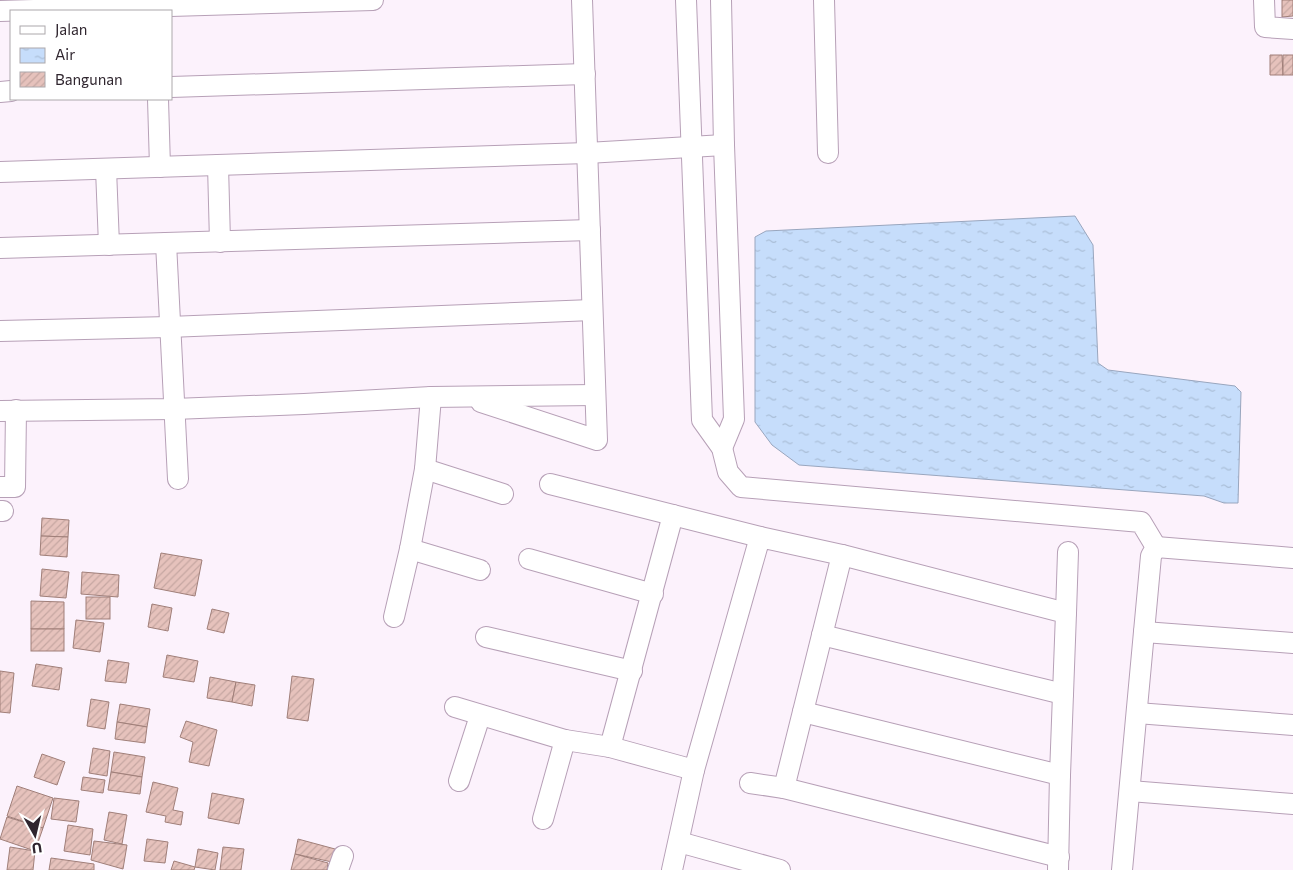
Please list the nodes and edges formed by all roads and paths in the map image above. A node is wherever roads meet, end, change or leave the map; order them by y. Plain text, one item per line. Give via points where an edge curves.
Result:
1 (373, 0) edge
2 (582, 0) edge
3 (686, 0) edge
4 (721, 0) edge
5 (824, 0) edge
6 (1264, 0) edge
7 (154, 9) edge
8 (77, 10) edge
9 (1293, 29) edge
10 (584, 74) junction
11 (172, 87) edge
12 (158, 100) edge
13 (724, 145) junction
14 (690, 148) junction
15 (828, 153) dead end
16 (587, 154) junction
17 (218, 165) junction
18 (160, 167) junction
19 (106, 168) junction
20 (0, 172) edge
21 (590, 230) junction
22 (220, 242) junction
23 (166, 243) junction
24 (109, 245) junction
25 (0, 248) edge
26 (592, 310) junction
27 (169, 327) junction
28 (0, 331) edge
29 (595, 395) junction
30 (431, 397) junction
31 (464, 397) junction
32 (174, 409) junction
33 (8, 410) edge
34 (722, 448) junction
35 (425, 469) junction
36 (178, 479) dead end
37 (550, 484) dead end
38 (0, 488) edge
39 (504, 494) dead end
40 (673, 515) junction
41 (760, 537) junction
42 (1156, 547) junction
43 (410, 549) junction
44 (1068, 552) dead end
45 (842, 555) junction
46 (1293, 558) edge
47 (529, 559) dead end
48 (480, 570) dead end
49 (652, 594) junction
50 (1066, 614) junction
51 (394, 617) dead end
52 (1144, 632) junction
53 (822, 635) junction
54 (486, 637) dead end
55 (1293, 643) edge
56 (632, 671) junction
57 (1063, 694) junction
58 (455, 707) dead end
59 (803, 712) junction
60 (1137, 712) junction
61 (480, 716) junction
62 (1293, 725) edge
63 (565, 740) junction
64 (610, 747) junction
65 (694, 770) junction
66 (1060, 775) junction
67 (459, 781) dead end
68 (750, 783) dead end
69 (784, 788) junction
70 (1130, 791) junction
71 (1293, 804) edge
72 (543, 819) dead end
73 (678, 842) junction
74 (1059, 864) edge
75 (672, 870) edge
76 (780, 870) edge
77 (1122, 870) edge

1 - 7 street
2 - 10 street
3 - 14 street
4 - 13 street
5 - 15 street
6 - 9 street via 1265,27
7 - 8 street
10 - 11 street
10 - 16 street
12 - 18 street
13 - 14 street
13 - 34 street via 734,419
14 - 16 street
14 - 34 street via 702,420
16 - 17 street
16 - 21 street
17 - 18 street
17 - 22 street
18 - 19 street
19 - 20 street
19 - 24 street
21 - 22 street
21 - 26 street
22 - 23 street
23 - 24 street
23 - 27 street
24 - 25 street
26 - 27 street
26 - 29 street
27 - 28 street
27 - 32 street
29 - 31 street
29 - 31 street via 597,440
30 - 31 street
30 - 32 street
30 - 35 street
32 - 33 street
32 - 36 street
33 - 38 street via 15,487
34 - 42 street via 728,472 741,487 1141,522
35 - 39 street
35 - 43 street
37 - 40 street
40 - 41 street
40 - 49 street
41 - 45 street
41 - 65 street
42 - 46 street
42 - 52 street via 1151,556
43 - 48 street
43 - 51 street
44 - 50 street
45 - 50 street
45 - 53 street
47 - 49 street
49 - 56 street
50 - 57 street
52 - 55 street
52 - 60 street
53 - 57 street
53 - 59 street
54 - 56 street
56 - 64 street
57 - 66 street
58 - 61 street
59 - 66 street
59 - 69 street
60 - 62 street
60 - 70 street
61 - 63 street
61 - 67 street
63 - 64 street
63 - 72 street
64 - 65 street
65 - 73 street
66 - 74 street
68 - 69 street
69 - 74 street
70 - 71 street
70 - 77 street
73 - 75 street
73 - 76 street

